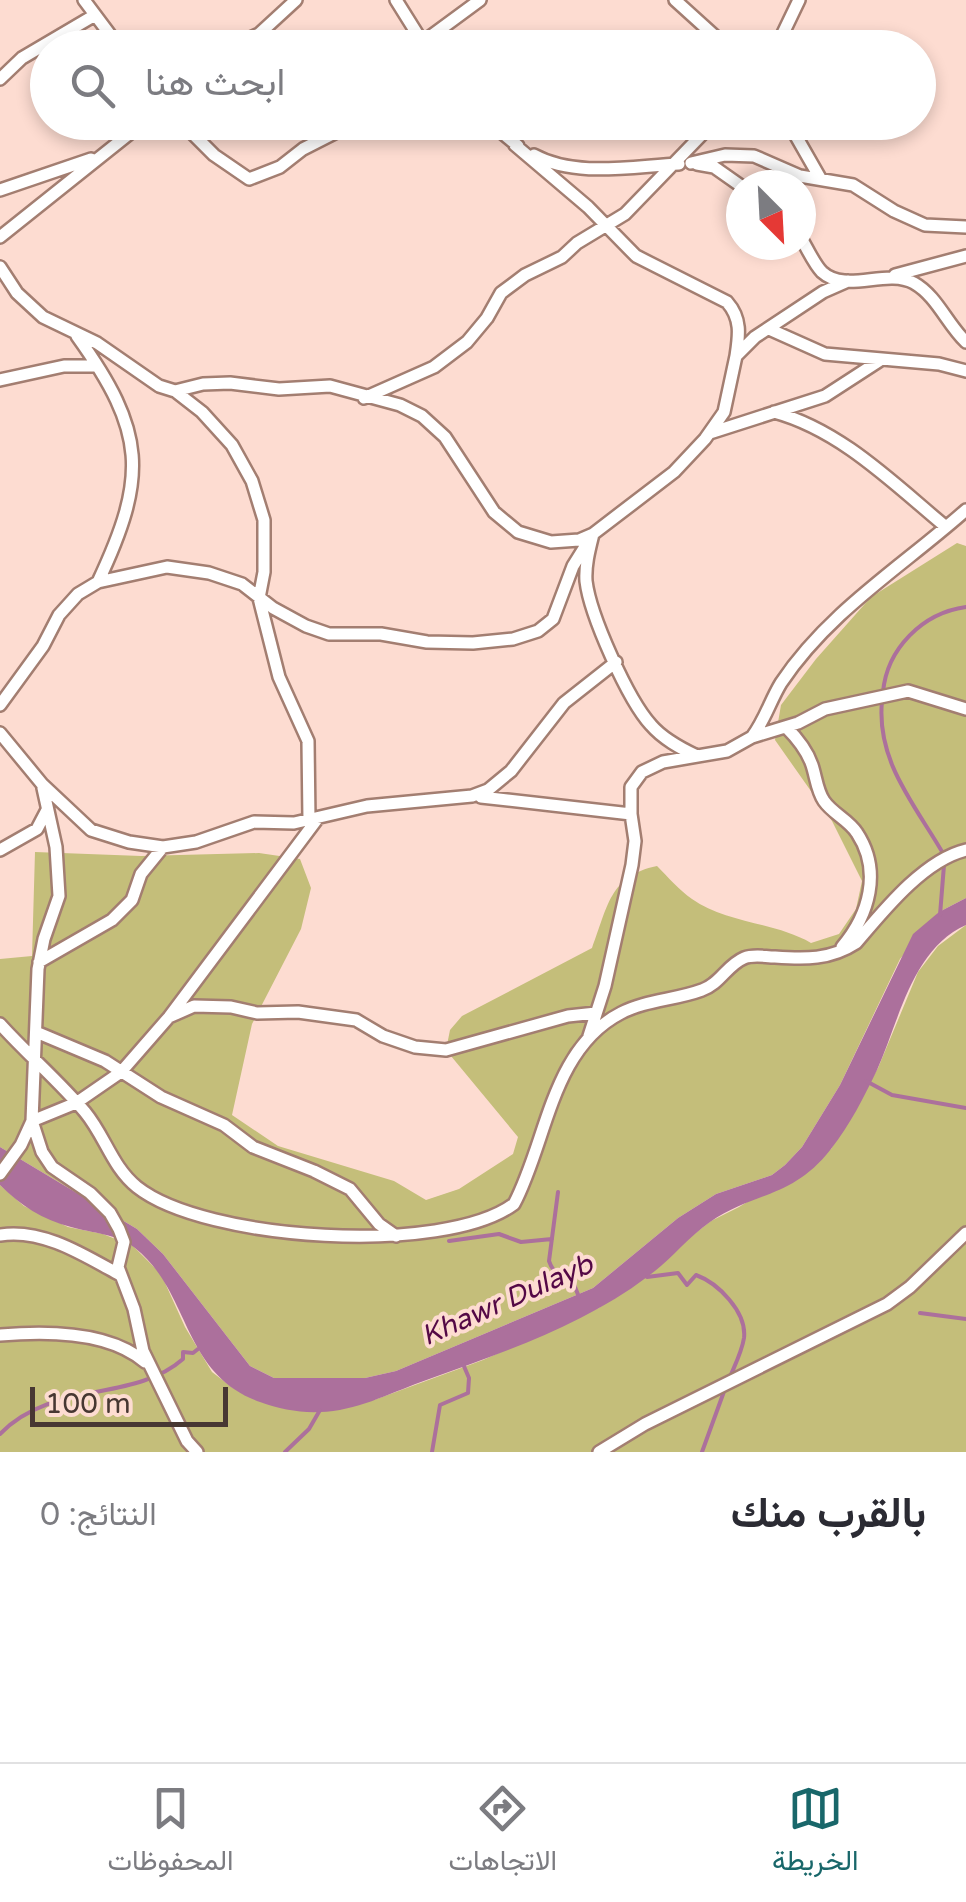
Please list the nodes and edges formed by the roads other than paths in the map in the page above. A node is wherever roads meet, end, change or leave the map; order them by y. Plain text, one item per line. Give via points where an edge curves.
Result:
1 (84, 0) edge
2 (296, 0) edge
3 (396, 0) edge
4 (480, 0) edge
5 (675, 0) edge
6 (798, 0) edge
7 (95, 15) junction
8 (70, 30) edge
9 (106, 30) edge
10 (262, 30) edge
11 (415, 30) edge
12 (443, 30) edge
13 (708, 30) edge
14 (784, 30) edge
15 (30, 53) edge
16 (0, 79) edge
17 (122, 140) edge
18 (199, 140) edge
19 (321, 140) edge
20 (510, 140) edge
21 (697, 140) edge
22 (798, 140) edge
23 (515, 144) junction
24 (104, 154) junction
25 (692, 163) junction
26 (674, 164) junction
27 (726, 175) edge
28 (820, 178) junction
29 (0, 190) edge
30 (608, 225) junction
31 (966, 227) edge
32 (0, 236) edge
33 (966, 256) edge
34 (815, 260) edge
35 (0, 267) edge
36 (891, 276) junction
37 (848, 281) junction
38 (769, 329) junction
39 (74, 332) junction
40 (966, 342) edge
41 (736, 356) junction
42 (882, 360) junction
43 (98, 366) junction
44 (966, 371) edge
45 (0, 380) edge
46 (175, 391) junction
47 (364, 398) junction
48 (774, 412) junction
49 (710, 433) junction
50 (966, 510) edge
51 (946, 527) junction
52 (593, 534) junction
53 (98, 582) junction
54 (259, 598) junction
55 (616, 662) junction
56 (0, 705) edge
57 (966, 709) edge
58 (786, 727) junction
59 (0, 733) edge
60 (752, 737) junction
61 (697, 756) junction
62 (42, 784) junction
63 (472, 796) junction
64 (48, 810) junction
65 (630, 814) junction
66 (313, 819) junction
67 (162, 847) junction
68 (0, 850) edge
69 (966, 850) edge
70 (836, 954) junction
71 (40, 962) junction
72 (596, 1012) junction
73 (169, 1016) junction
74 (0, 1024) edge
75 (36, 1032) junction
76 (589, 1036) junction
77 (35, 1062) junction
78 (121, 1072) junction
79 (76, 1103) junction
80 (32, 1122) junction
81 (0, 1174) edge
82 (966, 1233) edge
83 (0, 1235) edge
84 (396, 1236) junction
85 (120, 1275) junction
86 (0, 1335) edge
87 (148, 1365) junction
88 (197, 1452) edge
89 (599, 1452) edge

1 - 7 street
2 - 10 street
3 - 11 street
4 - 12 street
5 - 13 street
6 - 14 street
7 - 8 street
7 - 9 street
15 - 16 street
17 - 24 street
18 - 19 street via 249,179 280,168
20 - 23 street
21 - 26 street
22 - 28 street
23 - 26 street via 560,166
23 - 30 street
24 - 29 street
24 - 32 street
25 - 26 street
25 - 27 street
25 - 28 street via 754,156
26 - 30 street
28 - 31 street via 854,185 925,225
30 - 41 street via 636,256 727,302 740,332
30 - 47 street via 524,275 502,293 467,342 434,367
33 - 36 street
34 - 37 street via 822,272
35 - 39 street via 43,317
36 - 37 street
36 - 40 street via 914,283 934,300
37 - 38 street
38 - 41 street
38 - 42 street via 826,354
39 - 43 street
39 - 46 street
41 - 49 street via 724,412
42 - 44 street
42 - 48 street via 825,396
43 - 45 street
43 - 53 street via 130,430 135,459 127,515
46 - 47 street via 230,383 330,386
46 - 54 street via 232,445 252,482 264,520
47 - 52 street via 422,416 445,438 494,512 518,532 550,542
48 - 49 street
48 - 51 street via 836,440
49 - 52 street via 674,472
50 - 51 street
51 - 60 street via 882,576 819,639 780,685
52 - 54 street via 552,620 513,639 427,642 330,634
52 - 55 street via 586,581
53 - 54 street via 167,567 209,572
53 - 56 street via 59,615
54 - 66 street via 279,677 308,742
55 - 61 street via 652,726
55 - 63 street via 564,702 511,770
57 - 58 street via 908,691 825,710
58 - 60 street
58 - 70 street via 800,740 822,799 846,818 868,855 867,904
59 - 62 street
60 - 61 street via 727,751
61 - 65 street via 642,772 632,787
62 - 64 street
62 - 67 street via 91,830
63 - 65 street
63 - 66 street via 367,806
64 - 68 street via 37,829
64 - 71 street via 60,896
65 - 72 street via 632,865
66 - 67 street via 254,822
66 - 73 street
67 - 71 street via 132,900 112,920
69 - 70 street via 928,867 856,943
70 - 76 street via 749,956 707,989 645,1003
71 - 75 street
72 - 73 street via 446,1050 415,1047 356,1020 298,1012 194,1006
72 - 76 street
73 - 78 street
74 - 77 street
75 - 77 street
75 - 78 street
76 - 84 street via 569,1064 514,1204 479,1220
77 - 79 street
77 - 80 street
78 - 79 street
78 - 84 street via 224,1125 252,1148 350,1189
79 - 80 street
79 - 84 street via 139,1189 192,1213 246,1228
80 - 81 street
80 - 85 street via 52,1168 110,1213 124,1242
82 - 89 street via 887,1304
83 - 85 street via 40,1237
85 - 87 street
86 - 87 street via 62,1332 120,1347
87 - 88 street

